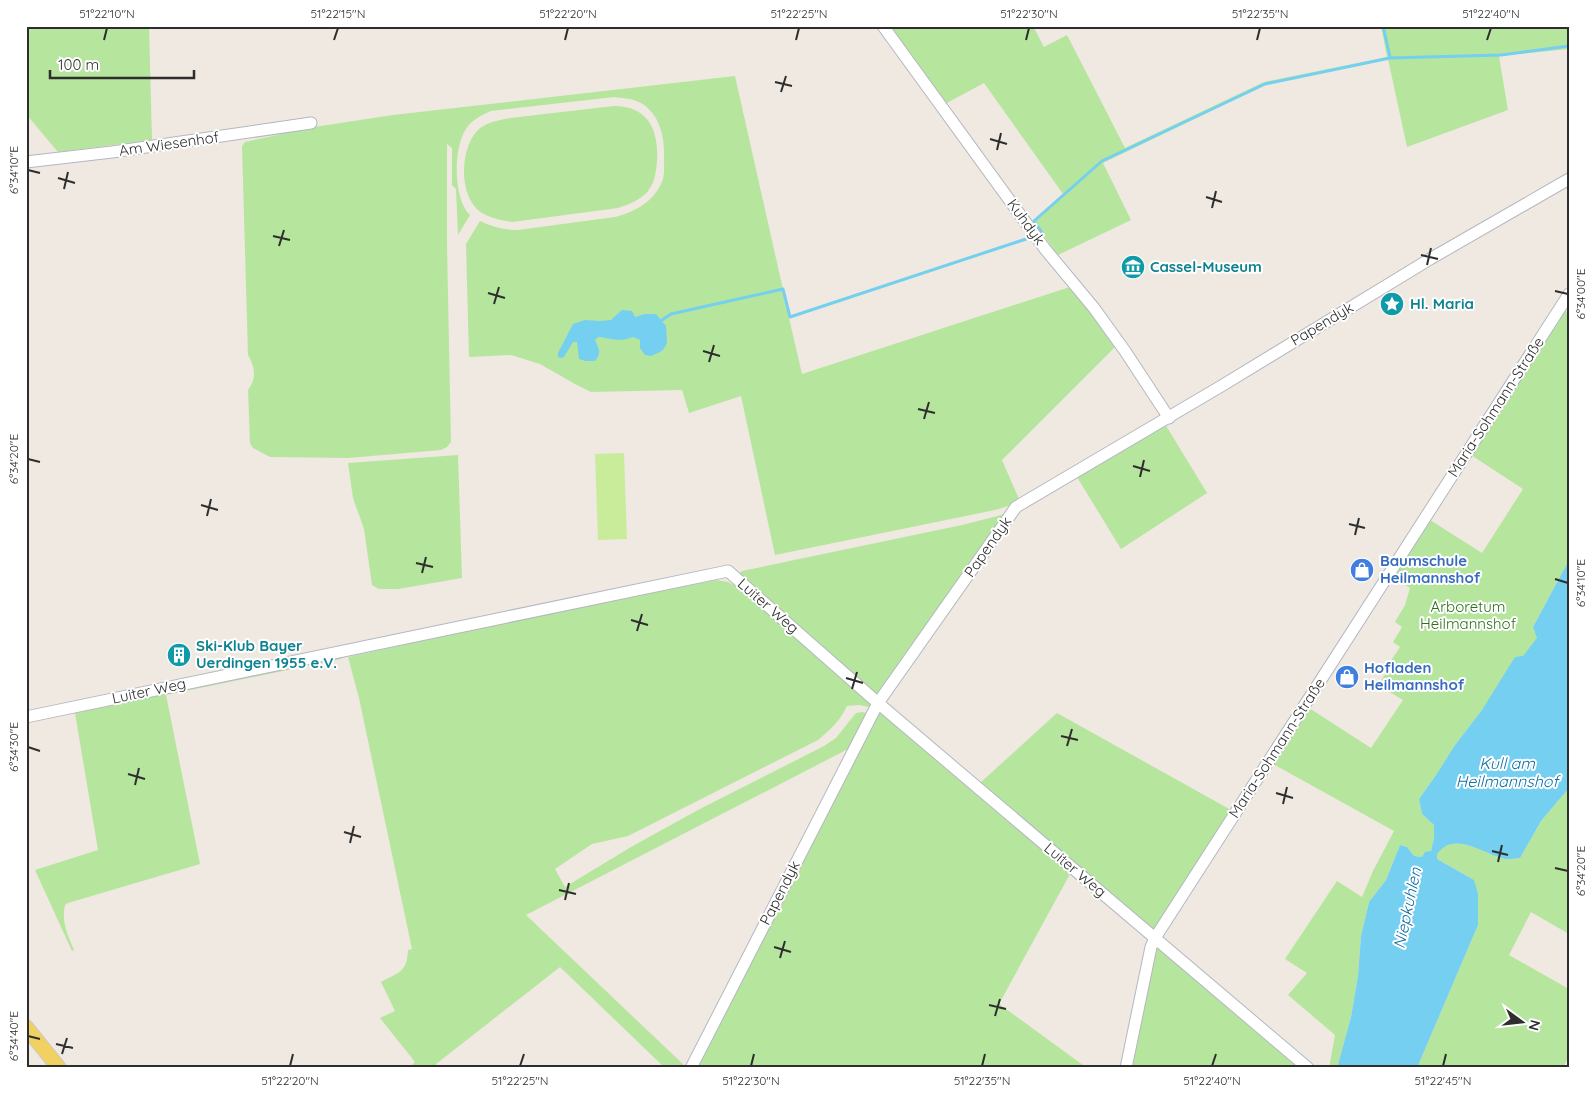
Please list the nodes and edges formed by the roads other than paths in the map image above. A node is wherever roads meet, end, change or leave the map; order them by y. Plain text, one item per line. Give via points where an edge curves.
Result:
1 (883, 26) edge
2 (311, 123) dead end
3 (26, 162) edge
4 (1569, 179) edge
5 (1569, 294) edge
6 (1169, 418) junction
7 (878, 703) junction
8 (26, 717) edge
9 (1155, 938) junction
10 (26, 1027) edge
11 (59, 1068) edge
12 (691, 1068) edge
13 (1126, 1068) edge
14 (1308, 1068) edge

1 - 6 street, Kuhdyk via 1045,249 1125,351
2 - 3 street, Am Wiesenhof
4 - 6 street, Papendyk
5 - 9 street, Maria-Sohmann-Straße
6 - 7 street, Papendyk via 1016,507
7 - 8 street, Luiter Weg via 728,571
7 - 9 street, Luiter Weg
7 - 12 street, Papendyk
9 - 13 street, Maria-Sohmann-Straße
9 - 14 street, Luiter Weg
10 - 11 main road

